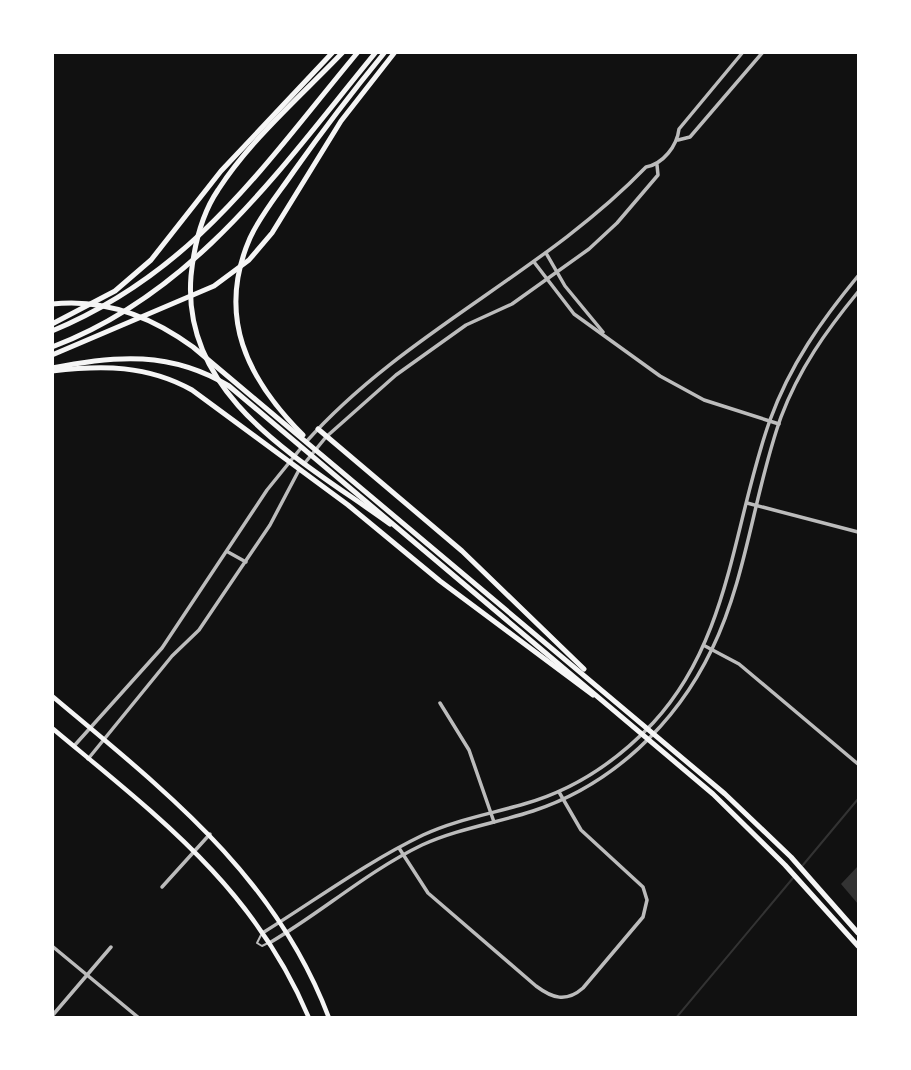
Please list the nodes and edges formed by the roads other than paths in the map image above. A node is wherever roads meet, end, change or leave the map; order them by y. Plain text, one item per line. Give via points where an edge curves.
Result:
1 (333, 52) edge
2 (343, 52) edge
3 (358, 52) edge
4 (376, 52) edge
5 (385, 52) edge
6 (395, 52) edge
7 (743, 52) edge
8 (763, 53) edge
9 (678, 140) junction
10 (657, 165) junction
11 (546, 253) junction
12 (534, 262) junction
13 (557, 272) junction
14 (859, 276) edge
15 (546, 279) junction
16 (851, 285) junction
17 (859, 291) edge
18 (52, 304) edge
19 (52, 324) edge
20 (52, 331) edge
21 (604, 334) junction
22 (808, 341) junction
23 (52, 346) edge
24 (816, 346) junction
25 (52, 355) edge
26 (52, 370) edge
27 (365, 384) junction
28 (373, 393) junction
29 (770, 422) junction
30 (284, 423) junction
31 (779, 424) junction
32 (318, 429) junction
33 (326, 437) junction
34 (289, 461) junction
35 (299, 469) junction
36 (340, 474) junction
37 (747, 503) junction
38 (756, 505) junction
39 (859, 532) edge
40 (228, 552) junction
41 (246, 562) junction
42 (730, 569) junction
43 (739, 570) junction
44 (454, 574) junction
45 (705, 646) junction
46 (162, 648) junction
47 (712, 650) junction
48 (172, 656) junction
49 (52, 696) edge
50 (616, 701) junction
51 (440, 703) dead end
52 (613, 709) junction
53 (654, 721) junction
54 (661, 726) junction
55 (52, 728) edge
56 (90, 728) junction
57 (105, 740) junction
58 (74, 746) junction
59 (88, 759) junction
60 (859, 764) edge
61 (559, 792) junction
62 (562, 799) junction
63 (491, 813) junction
64 (494, 822) junction
65 (210, 834) junction
66 (399, 848) junction
67 (194, 850) junction
68 (403, 855) junction
69 (162, 887) dead end
70 (281, 921) junction
71 (264, 932) junction
72 (288, 932) junction
73 (859, 933) edge
74 (271, 942) junction
75 (52, 946) edge
76 (859, 946) edge
77 (111, 947) dead end
78 (87, 975) junction
79 (52, 1016) edge
80 (139, 1017) edge
81 (309, 1017) edge
82 (329, 1017) edge

1 - 19 highway via 227,164 151,260 115,290
2 - 44 highway via 233,169 207,209 194,249 191,303 202,349 220,385 243,413
3 - 20 highway via 194,243 141,285
4 - 23 highway via 232,225 197,260 132,308
5 - 30 highway via 256,227 244,255 237,323 245,356
6 - 25 highway via 341,121 272,233 249,260 214,286
7 - 9 street via 679,129
8 - 9 street via 690,137
9 - 10 street
10 - 11 street via 646,167 617,197
10 - 13 street via 657,175 617,223
11 - 12 street
11 - 13 street
12 - 15 street
12 - 27 street
13 - 15 street
13 - 21 street
14 - 16 street
15 - 21 street via 573,314
15 - 28 street via 512,304 466,325
16 - 17 street
16 - 22 street
17 - 24 street
18 - 30 highway via 85,303 137,315 176,334
21 - 29 street via 683,390
22 - 24 street
22 - 29 street
24 - 31 street
26 - 30 highway via 122,356 178,363 229,386
26 - 34 highway via 120,367 170,378
27 - 28 street
27 - 32 street
28 - 33 street
29 - 31 street
29 - 37 street
30 - 36 highway
30 - 36 highway
31 - 38 street
32 - 33 highway
32 - 34 street
33 - 35 street
33 - 50 highway via 462,551
34 - 35 highway
34 - 40 street
35 - 41 street
35 - 52 highway
36 - 44 highway
36 - 50 highway
37 - 38 street
37 - 42 street
38 - 39 street
38 - 43 street
40 - 41 street
40 - 46 street
41 - 48 street via 199,630
42 - 43 street
42 - 45 street
43 - 47 street
44 - 52 highway
45 - 47 street
45 - 53 street
46 - 48 street
46 - 56 street
47 - 54 street via 684,699
47 - 60 street via 753,674
48 - 57 street
49 - 56 main road
50 - 73 highway via 791,858
51 - 63 street via 469,750
52 - 76 highway via 713,794
53 - 54 street
53 - 61 street via 615,757
54 - 62 street via 606,775
55 - 58 main road
56 - 57 main road
56 - 58 street
57 - 59 street
57 - 65 main road
58 - 59 main road
59 - 67 main road
61 - 62 street
61 - 63 street
62 - 64 street
62 - 68 street via 581,830 639,884 647,907 578,993 561,998 549,995 428,893
63 - 64 street
63 - 66 street via 454,822
64 - 68 street via 439,838
65 - 67 street
65 - 70 main road
66 - 68 street
66 - 70 street
67 - 69 street
67 - 71 main road
68 - 72 street
70 - 71 street
70 - 72 main road
71 - 74 main road
71 - 74 lane via 257,943
72 - 74 street
72 - 82 main road
74 - 81 main road
75 - 78 street
77 - 78 street
78 - 79 street
78 - 80 street

